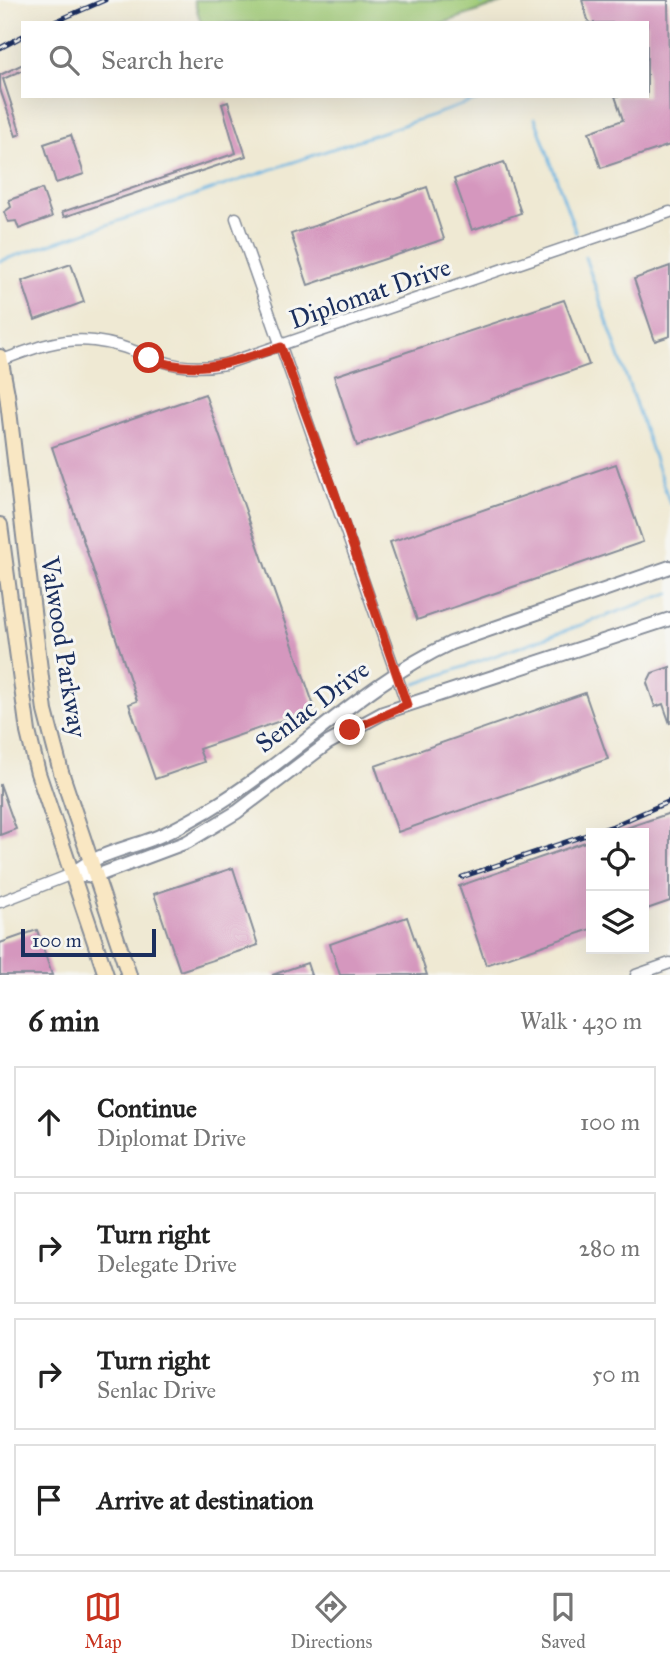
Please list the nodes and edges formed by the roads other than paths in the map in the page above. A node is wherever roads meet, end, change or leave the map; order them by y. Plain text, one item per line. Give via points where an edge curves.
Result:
1 (670, 212) edge
2 (236, 218) dead end
3 (281, 347) junction
4 (0, 360) edge
5 (0, 525) edge
6 (24, 548) junction
7 (3, 551) junction
8 (670, 567) edge
9 (670, 619) edge
10 (397, 672) junction
11 (407, 705) junction
12 (48, 727) junction
13 (28, 732) junction
14 (234, 793) junction
15 (244, 806) junction
16 (90, 859) junction
17 (72, 874) junction
18 (96, 876) junction
19 (0, 902) edge
20 (670, 963) edge
21 (106, 975) edge
22 (129, 975) edge
23 (636, 975) edge

1 - 3 street, Diplomat Drive
2 - 3 street
3 - 4 street, Diplomat Drive via 225,364 190,368 102,342 75,340
3 - 10 street
4 - 6 main road, Valwood Parkway
5 - 7 main road, Valwood Parkway
6 - 7 main road
6 - 12 main road, Valwood Parkway
7 - 13 main road, Valwood Parkway
8 - 10 street, Senlac Drive via 451,643
9 - 11 street, Senlac Drive
10 - 11 street
10 - 14 street, Senlac Drive
11 - 15 street, Senlac Drive via 328,743
12 - 13 main road
12 - 16 main road, Valwood Parkway
13 - 17 main road, Valwood Parkway
14 - 15 street
14 - 16 street, Senlac Drive via 152,839
15 - 18 street, Senlac Drive via 187,842
16 - 17 street, Senlac Drive
16 - 18 main road, Valwood Parkway
17 - 18 street, Senlac Drive
17 - 19 street, Senlac Drive
17 - 21 main road, Valwood Parkway
18 - 22 main road, Valwood Parkway
20 - 23 street

